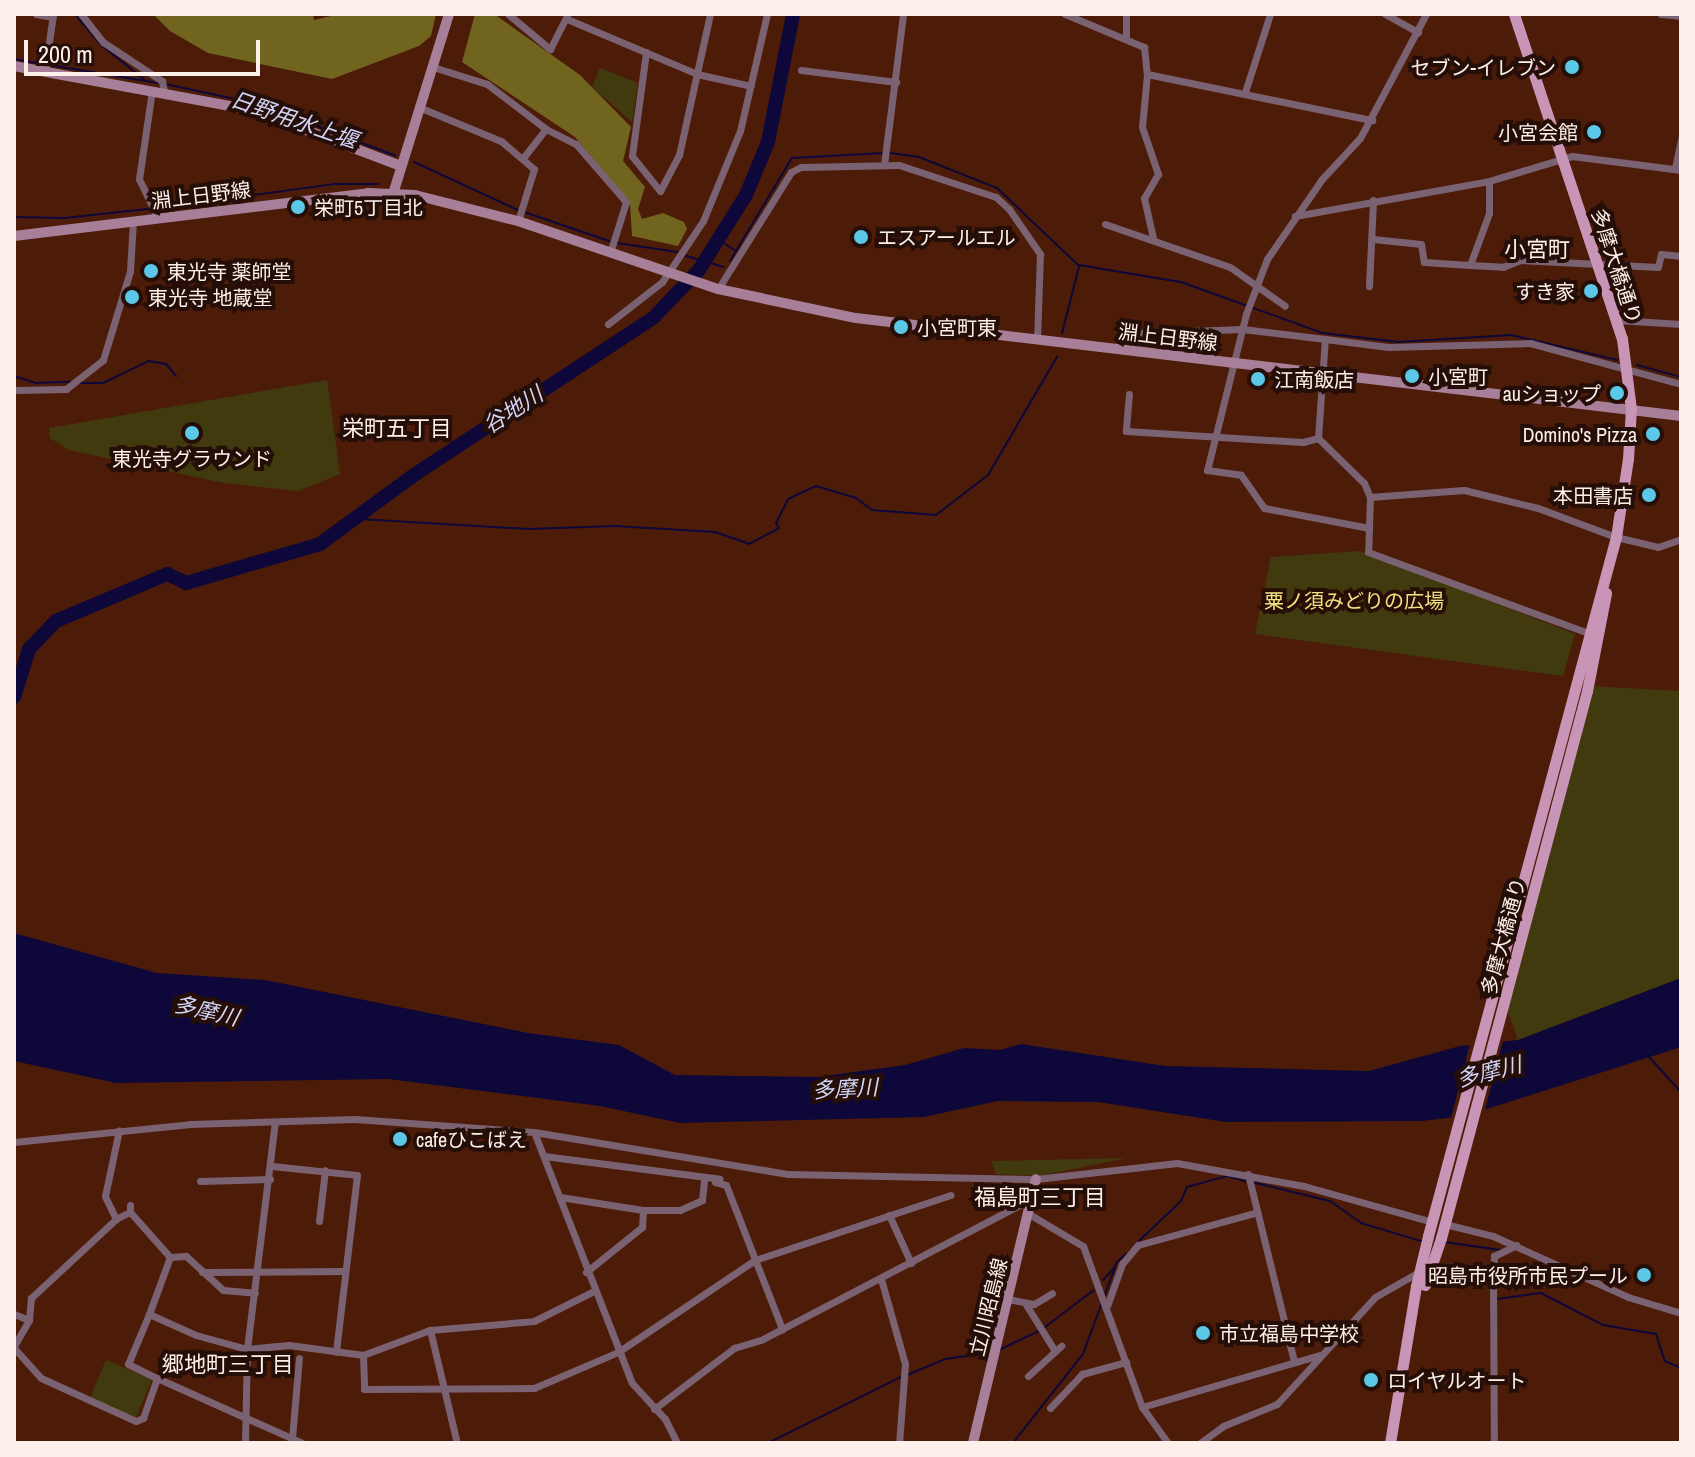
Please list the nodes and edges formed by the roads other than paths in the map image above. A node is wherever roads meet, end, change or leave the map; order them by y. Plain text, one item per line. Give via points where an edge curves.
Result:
1 (36, 14) edge
2 (81, 14) edge
3 (449, 14) edge
4 (710, 14) edge
5 (767, 14) edge
6 (903, 14) edge
7 (1065, 14) edge
8 (1126, 14) edge
9 (1270, 14) edge
10 (1385, 14) edge
11 (1426, 14) edge
12 (1514, 14) edge
13 (1661, 14) edge
14 (53, 15) edge
15 (506, 15) edge
16 (567, 16) edge
17 (1681, 16) edge
18 (1418, 32) junction
19 (1126, 39) junction
20 (646, 52) junction
21 (14, 66) edge
22 (433, 67) junction
23 (801, 70) dead end
24 (45, 71) junction
25 (697, 74) junction
26 (1147, 74) junction
27 (896, 82) junction
28 (751, 86) junction
29 (152, 89) junction
30 (164, 91) junction
31 (1245, 92) junction
32 (421, 108) junction
33 (1372, 120) junction
34 (546, 129) junction
35 (1681, 139) edge
36 (885, 157) junction
37 (523, 158) junction
38 (1563, 159) junction
39 (401, 166) junction
40 (1678, 169) edge
41 (1489, 181) junction
42 (393, 194) junction
43 (1373, 200) junction
44 (1295, 216) junction
45 (158, 218) junction
46 (133, 221) junction
47 (518, 221) junction
48 (1105, 224) dead end
49 (14, 236) edge
50 (1153, 238) junction
51 (1373, 239) junction
52 (610, 253) junction
53 (1681, 256) edge
54 (1598, 263) junction
55 (1470, 265) junction
56 (670, 273) junction
57 (1258, 283) junction
58 (1369, 286) dead end
59 (718, 289) junction
60 (1285, 306) dead end
61 (1617, 320) junction
62 (608, 324) dead end
63 (1681, 324) edge
64 (1242, 329) junction
65 (1325, 339) junction
66 (1037, 340) junction
67 (1132, 350) junction
68 (1233, 363) junction
69 (1628, 372) junction
70 (1322, 374) junction
71 (1681, 384) edge
72 (14, 390) edge
73 (1129, 394) dead end
74 (1631, 409) junction
75 (1681, 416) edge
76 (1215, 436) junction
77 (1318, 438) junction
78 (1370, 497) junction
79 (1369, 528) junction
80 (1616, 537) junction
81 (1681, 539) edge
82 (1588, 633) junction
83 (275, 1122) dead end
84 (119, 1130) junction
85 (534, 1132) junction
86 (14, 1142) edge
87 (544, 1156) junction
88 (272, 1166) junction
89 (325, 1170) junction
90 (270, 1179) junction
91 (1036, 1179) junction
92 (1249, 1179) junction
93 (704, 1180) junction
94 (200, 1181) dead end
95 (950, 1195) dead end
96 (560, 1197) junction
97 (1033, 1198) junction
98 (643, 1210) junction
99 (1258, 1212) junction
100 (1029, 1214) junction
101 (889, 1215) junction
102 (116, 1219) junction
103 (1439, 1220) junction
104 (319, 1221) dead end
105 (1515, 1247) junction
106 (170, 1257) junction
107 (755, 1260) junction
108 (911, 1263) junction
109 (259, 1268) junction
110 (345, 1271) junction
111 (202, 1272) junction
112 (586, 1272) junction
113 (1493, 1276) junction
114 (881, 1279) junction
115 (592, 1292) junction
116 (255, 1293) junction
117 (1052, 1293) dead end
118 (1008, 1299) junction
119 (1105, 1301) junction
120 (1025, 1303) junction
121 (1681, 1313) edge
122 (14, 1314) edge
123 (149, 1314) junction
124 (29, 1320) junction
125 (782, 1329) junction
126 (430, 1330) junction
127 (14, 1347) edge
128 (247, 1349) junction
129 (336, 1352) junction
130 (618, 1352) junction
131 (1322, 1354) junction
132 (363, 1355) junction
133 (299, 1358) dead end
134 (1294, 1361) junction
135 (1126, 1362) junction
136 (1033, 1374) dead end
137 (157, 1378) junction
138 (443, 1391) junction
139 (1142, 1407) junction
140 (1050, 1408) dead end
141 (654, 1409) junction
142 (243, 1417) junction
143 (292, 1438) junction
144 (245, 1443) edge
145 (302, 1443) edge
146 (457, 1443) edge
147 (677, 1443) edge
148 (899, 1443) edge
149 (973, 1443) edge
150 (1168, 1443) edge
151 (1200, 1443) edge
152 (1390, 1443) edge
153 (1494, 1443) edge

1 - 14 street
2 - 30 street via 103,42 162,81
3 - 22 main road
4 - 25 street
5 - 28 street
6 - 27 street
7 - 19 street
8 - 19 street
9 - 31 street
10 - 18 street
11 - 18 street
12 - 38 main road, 多摩大橋通り
13 - 17 street
14 - 24 street
15 - 16 street via 550,49
16 - 20 street
18 - 33 street
19 - 26 street via 1142,42
20 - 25 street
20 - 25 street via 632,156 660,191 679,155
21 - 24 main road
22 - 32 main road
22 - 34 street via 487,84
23 - 27 street
24 - 29 main road
25 - 28 street
26 - 31 street
26 - 50 street via 1142,127 1158,174 1144,198
27 - 36 street
28 - 56 street via 724,180
29 - 30 main road
29 - 45 street via 139,179
30 - 39 main road via 256,111
31 - 33 street via 1307,110
32 - 37 street via 501,141
32 - 39 main road
33 - 44 street
34 - 37 street
34 - 52 street via 576,144 626,202
35 - 40 street
36 - 59 street via 791,172
36 - 66 street via 996,197 1009,209 1040,254
37 - 47 street via 536,177
38 - 40 street via 1604,158
38 - 41 street
38 - 54 main road, 多摩大橋通り
39 - 42 main road
41 - 43 street
41 - 55 street via 1489,213
42 - 45 main road, 淵上日野線
42 - 47 main road, 淵上日野線
43 - 44 street
43 - 51 street
44 - 57 street
45 - 46 main road, 淵上日野線
46 - 49 main road, 淵上日野線
46 - 72 street via 130,271 103,360 70,387
47 - 52 main road, 淵上日野線
48 - 50 street
50 - 57 street
51 - 55 street via 1421,244 1424,262
51 - 58 street
52 - 56 main road, 淵上日野線
53 - 54 street via 1661,254 1658,267
54 - 55 street via 1520,260 1503,267
54 - 61 main road, 多摩大橋通り
56 - 59 main road, 淵上日野線
56 - 62 street
57 - 60 street
57 - 64 street
59 - 66 main road, 淵上日野線 via 856,318
61 - 63 street
61 - 69 main road, 多摩大橋通り
64 - 65 street
64 - 67 street via 1143,333
64 - 68 street
65 - 69 street via 1389,347 1530,343
65 - 70 street
66 - 67 main road, 淵上日野線
67 - 68 main road, 淵上日野線
68 - 70 main road, 淵上日野線
68 - 76 street
69 - 71 street
69 - 74 main road, 多摩大橋通り
70 - 74 main road, 淵上日野線
70 - 77 street
73 - 76 street via 1126,431
74 - 75 main road, 淵上日野線
74 - 80 main road, 多摩大橋通り
76 - 77 street via 1303,442
76 - 79 street via 1207,470 1241,475 1264,508
77 - 78 street via 1351,467
78 - 79 street
78 - 80 street via 1442,489 1485,494
79 - 82 street via 1368,552
80 - 81 street via 1658,547
80 - 82 main road, 多摩大橋通り
80 - 103 main road, 多摩大橋通り via 1587,691
82 - 103 main road, 多摩大橋通り
83 - 88 street
84 - 85 street via 355,1119
84 - 86 street
84 - 102 street via 105,1196
85 - 87 street
85 - 91 street via 766,1172
87 - 93 street
87 - 96 street
88 - 89 street
88 - 90 street
89 - 104 street
89 - 110 street via 357,1175
90 - 94 street
90 - 109 street
91 - 92 street via 1159,1162
91 - 97 main road, 立川昭島線
92 - 99 street
92 - 103 street
93 - 98 street via 702,1200 680,1210
93 - 107 street via 726,1185
95 - 101 street
96 - 98 street
96 - 112 street
97 - 100 main road, 立川昭島線
97 - 108 street
98 - 112 street via 642,1227
99 - 119 street via 1138,1245 1122,1264
99 - 134 street
100 - 118 main road, 立川昭島線
100 - 119 street via 1083,1246
101 - 107 street
101 - 108 street
102 - 106 street via 130,1209
102 - 124 street via 31,1298
103 - 105 street
103 - 152 main road, 多摩大橋通り, bridge via 1406,1340
105 - 113 street via 1494,1256
105 - 121 street via 1628,1297
106 - 111 street via 186,1256
106 - 123 street
107 - 125 street
107 - 130 street
108 - 114 street
109 - 110 street
109 - 111 street
109 - 116 street
110 - 129 street
111 - 116 street via 223,1290
112 - 115 street
113 - 131 street via 1448,1266 1424,1269 1375,1297
113 - 153 street
114 - 125 street
114 - 148 street via 902,1342
115 - 126 street via 534,1321
115 - 130 street
116 - 128 street
117 - 120 street via 1034,1304
118 - 120 street
118 - 149 main road, 立川昭島線
119 - 135 street
120 - 136 street via 1058,1348
122 - 124 street
123 - 128 street
123 - 137 street via 128,1364
124 - 127 street
125 - 141 street via 734,1348
126 - 132 street
126 - 138 street
127 - 137 street via 41,1378 136,1421 143,1418
128 - 129 street via 289,1345
128 - 142 street
129 - 132 street
130 - 138 street via 534,1388
130 - 141 street via 638,1394
131 - 134 street
131 - 151 street via 1277,1404 1223,1426
132 - 138 street via 364,1389
133 - 143 street
134 - 139 street
135 - 139 street
135 - 140 street via 1082,1374
137 - 142 street
138 - 146 street
139 - 150 street
141 - 147 street
142 - 143 street
142 - 144 street
143 - 145 street

